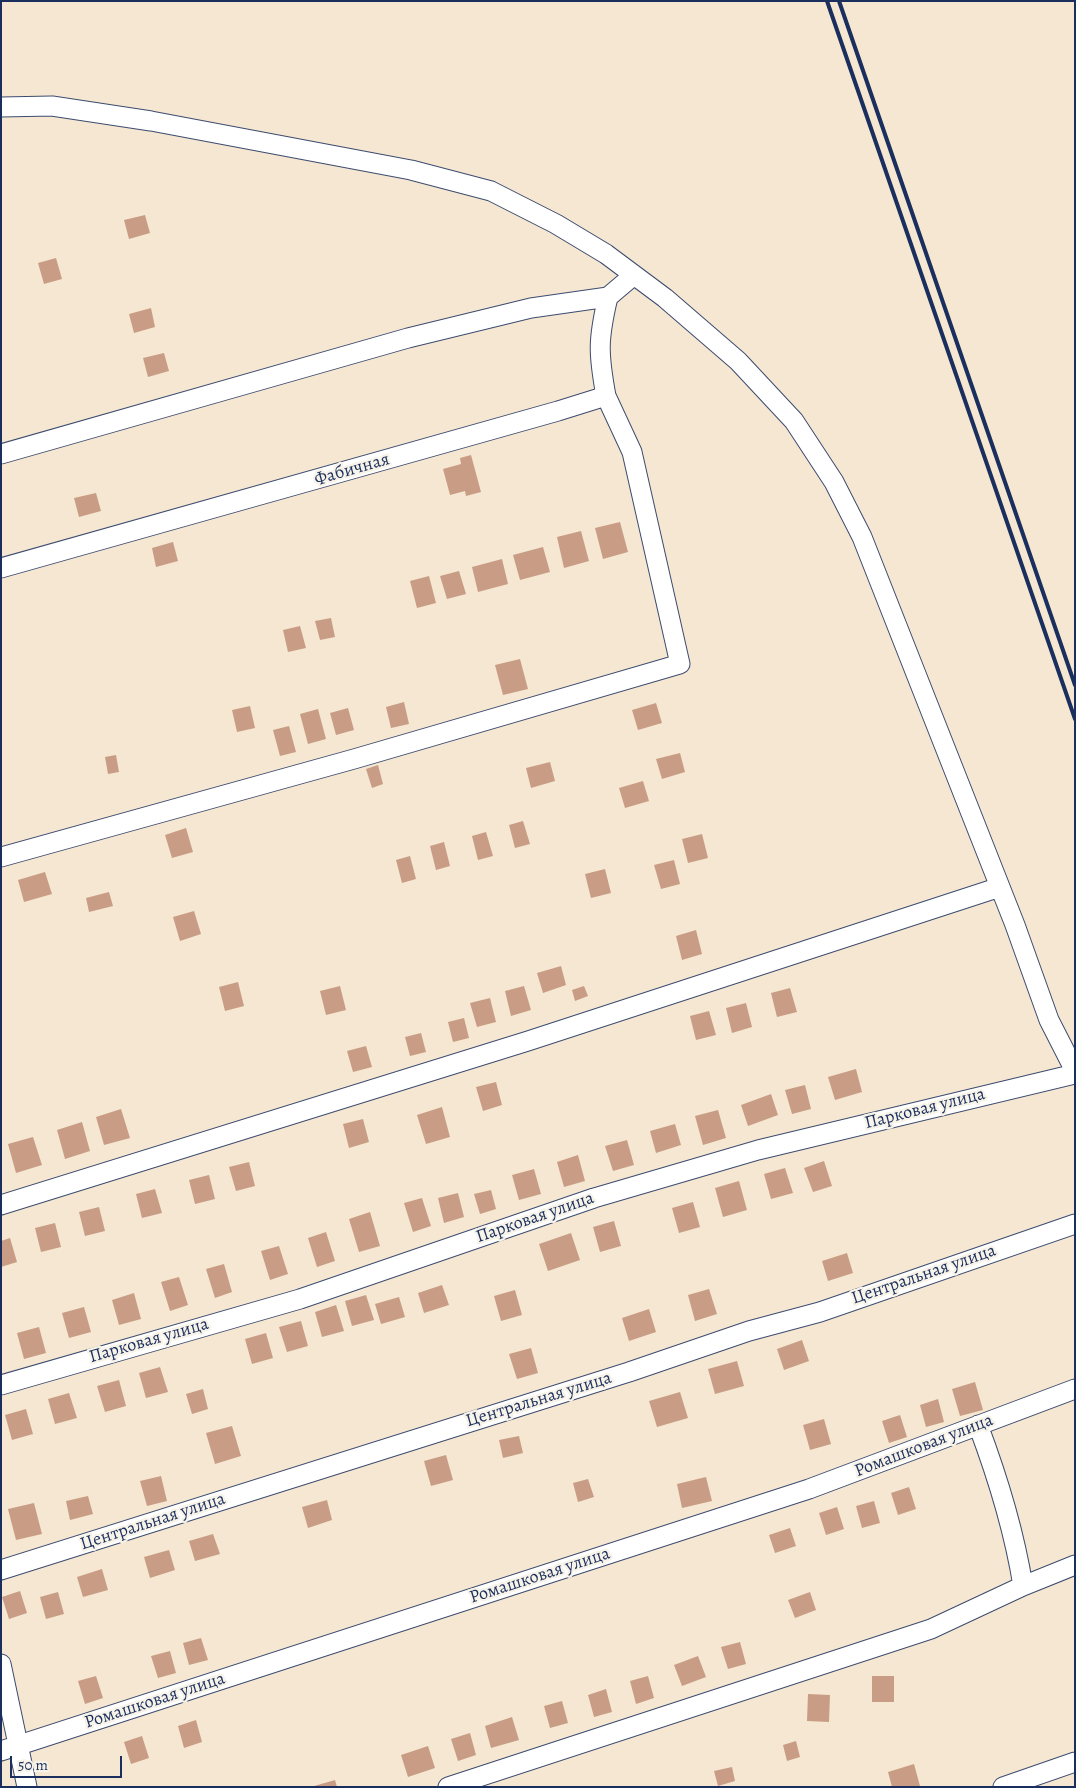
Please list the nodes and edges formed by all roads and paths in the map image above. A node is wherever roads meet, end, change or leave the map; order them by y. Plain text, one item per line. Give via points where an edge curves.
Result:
1 (1, 107) edge
2 (634, 275) junction
3 (608, 297) junction
4 (606, 396) junction
5 (1, 454) edge
6 (1, 568) edge
7 (1, 857) edge
8 (1000, 887) junction
9 (1075, 1072) edge
10 (1, 1205) edge
11 (1075, 1224) edge
12 (1, 1384) edge
13 (1075, 1389) edge
14 (978, 1425) junction
15 (1075, 1565) edge
16 (1, 1570) edge
17 (1023, 1586) junction
18 (1, 1664) edge
19 (10, 1748) edge
20 (1075, 1762) edge
21 (27, 1787) edge
22 (448, 1787) edge
23 (1003, 1787) edge

1 - 2 street via 52,106 151,121 412,170 491,191 556,224
2 - 3 street
2 - 8 street via 738,361 794,421 834,482 862,537
3 - 4 street via 599,334 599,359
3 - 5 street via 531,308 408,338
4 - 6 street, Фабичная
4 - 7 street via 632,452 680,664
8 - 9 street via 1048,1020
8 - 10 street via 528,1041
9 - 12 street, Парковая улица via 758,1150 594,1198 300,1298
11 - 16 street, Центральная улица via 820,1312 749,1331 629,1372
13 - 14 street, Ромашковая улица
14 - 17 street via 1000,1486
14 - 19 street, Ромашковая улица via 809,1489
15 - 17 street
17 - 22 street via 931,1629
18 - 19 street
19 - 21 street
20 - 23 street

